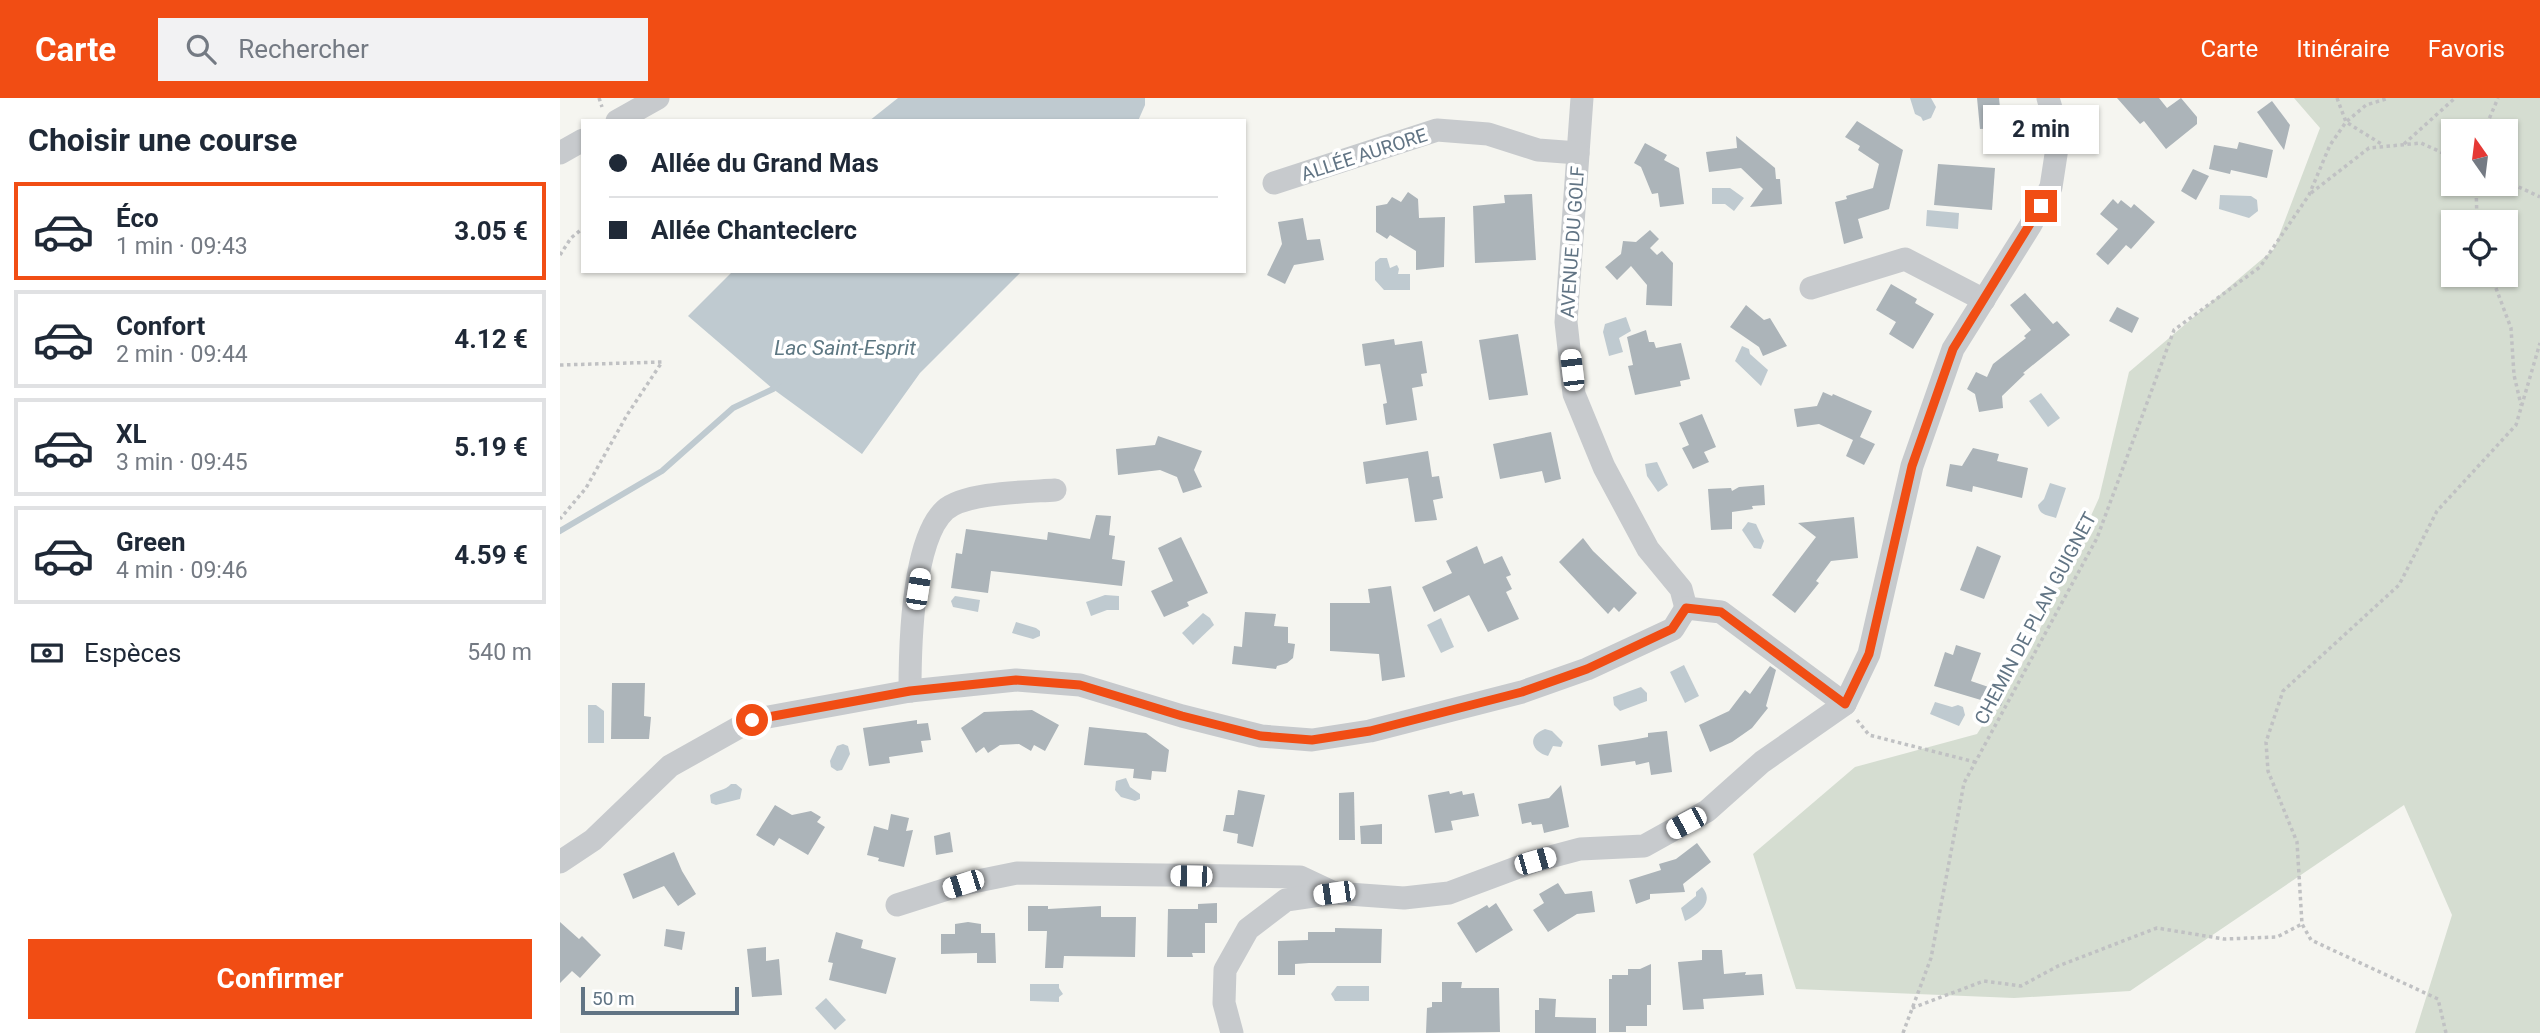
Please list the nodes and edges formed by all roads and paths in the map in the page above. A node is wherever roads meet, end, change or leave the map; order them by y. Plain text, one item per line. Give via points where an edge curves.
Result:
1 (659, 98) edge
2 (1582, 98) edge
3 (2048, 98) edge
4 (2337, 98) edge
5 (2389, 98) edge
6 (2455, 98) edge
7 (2498, 98) edge
8 (621, 119) edge
9 (2489, 119) edge
10 (2346, 122) junction
11 (581, 141) edge
12 (2402, 145) junction
13 (2385, 146) junction
14 (2441, 152) edge
15 (560, 153) edge
16 (1578, 153) junction
17 (1274, 183) dead end
18 (2518, 187) edge
19 (2309, 195) junction
20 (2540, 197) edge
21 (581, 230) edge
22 (560, 256) edge
23 (2496, 287) edge
24 (1811, 288) dead end
25 (1984, 300) junction
26 (2540, 343) edge
27 (560, 365) edge
28 (2521, 407) junction
29 (1055, 490) dead end
30 (560, 519) edge
31 (1686, 608) junction
32 (910, 691) junction
33 (1845, 704) junction
34 (1976, 762) junction
35 (560, 862) edge
36 (1334, 893) junction
37 (897, 905) dead end
38 (2302, 924) junction
39 (1912, 1008) junction
40 (1232, 1033) edge
41 (1903, 1033) edge
42 (2446, 1033) edge

1 - 8 street
2 - 16 street, AVENUE DU GOLF
3 - 25 street via 2059,135 2051,187
4 - 10 path
5 - 10 path, CHEMIN DE PLAN GUIGNET via 2366,105
6 - 12 path
7 - 9 path
10 - 13 path
10 - 19 path, CHEMIN DE PLAN GUIGNET via 2330,145
11 - 15 street
12 - 13 path
12 - 14 path via 2421,143
13 - 19 path via 2369,148
16 - 17 street, ALLÉE AURORE via 1538,150 1488,134 1437,130
16 - 31 street, AVENUE DU GOLF via 1566,321 1574,394 1604,467 1648,550 1681,589
18 - 20 path
19 - 34 path, CHEMIN DE PLAN GUIGNET via 2260,267 2175,330 2097,538
21 - 22 path
23 - 28 path via 2511,328
24 - 25 street via 1905,259
25 - 33 street via 1953,349 1912,466 1869,654
26 - 28 path
27 - 30 path via 662,362 586,488
28 - 38 path via 2516,425 2437,511 2399,585 2283,691 2266,752 2268,771 2297,842
29 - 32 street via 979,496 946,509 925,541 910,638
31 - 32 street via 1672,629 1587,669 1522,692 1370,731 1312,740 1261,736 1080,685 1016,680
31 - 33 street via 1721,612
32 - 35 street via 752,720 670,765 593,841
33 - 34 path via 1869,735
33 - 36 street via 1762,762 1707,811 1644,846 1580,849 1449,893 1404,898
34 - 39 path, CHEMIN DE PLAN GUIGNET via 1964,783 1931,958
36 - 37 street via 1300,877 1017,873
36 - 40 street via 1286,900 1248,929 1226,970 1224,1003
38 - 39 path via 2277,937 2224,939 2157,928 2058,966 2021,986 1984,981
38 - 42 path via 2311,940 2438,999
39 - 41 path, CHEMIN DE PLAN GUIGNET

